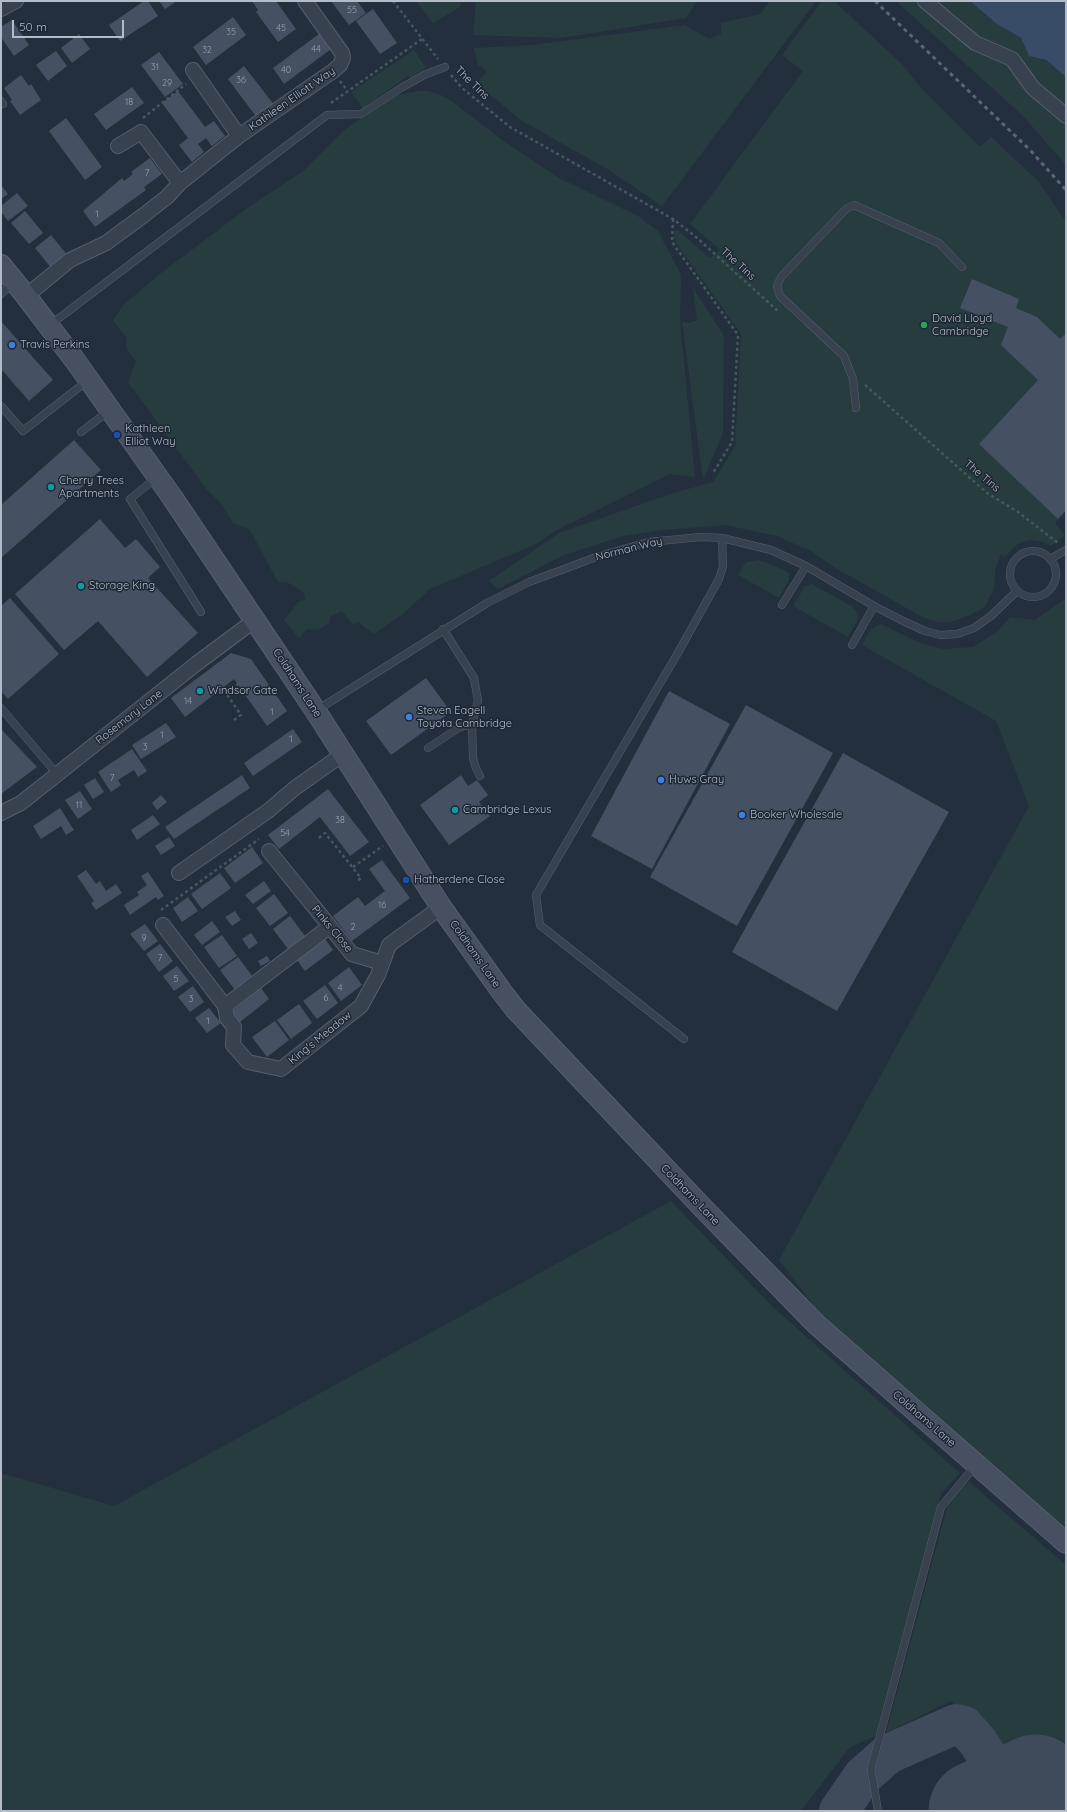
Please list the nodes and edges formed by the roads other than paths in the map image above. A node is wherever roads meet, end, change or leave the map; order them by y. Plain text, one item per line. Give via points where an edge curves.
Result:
1 (16, 1) edge
2 (304, 1) edge
3 (925, 1) edge
4 (1, 9) edge
5 (444, 67) road end
6 (195, 73) road end
7 (1066, 116) edge
8 (239, 136) junction
9 (118, 146) dead end
10 (180, 184) junction
11 (1, 265) edge
12 (962, 267) dead end
13 (14, 290) edge
14 (49, 325) junction
15 (88, 379) junction
16 (1, 406) edge
17 (856, 408) dead end
18 (110, 410) junction
19 (81, 432) dead end
20 (158, 477) junction
21 (722, 538) junction
22 (1065, 551) edge
23 (1050, 559) junction
24 (806, 566) junction
25 (1016, 591) junction
26 (782, 605) dead end
27 (874, 606) junction
28 (201, 612) dead end
29 (255, 620) junction
30 (443, 629) junction
31 (852, 645) dead end
32 (1, 708) edge
33 (315, 710) junction
34 (472, 724) junction
35 (428, 748) dead end
36 (343, 754) junction
37 (57, 774) junction
38 (480, 776) dead end
39 (1, 813) edge
40 (269, 851) road end
41 (179, 873) dead end
42 (442, 907) junction
43 (163, 925) road end
44 (329, 926) junction
45 (382, 963) junction
46 (225, 1006) junction
47 (684, 1039) dead end
48 (976, 1464) junction
49 (1066, 1543) edge
50 (878, 1811) edge

1 - 4 street
2 - 8 street, Kathleen Elliott Way via 343,58 333,71
3 - 7 street via 975,42 1012,59 1033,88
5 - 14 lane via 401,88 361,114 327,115
6 - 8 street, Kathleen Elliott Way
8 - 10 street, Kathleen Elliott Way
9 - 10 street via 141,132
10 - 13 street, Kathleen Elliott Way via 167,197 106,243
11 - 13 street, Coldhams Lane
12 - 17 lane via 939,244 854,205 846,209 785,271 777,286 780,296 844,356 853,379
13 - 14 street, Coldhams Lane
14 - 15 street, Coldhams Lane
15 - 16 lane via 23,431
15 - 18 street, Coldhams Lane
18 - 19 lane
18 - 20 street, Coldhams Lane
20 - 28 lane via 130,499
20 - 29 street, Coldhams Lane
21 - 24 lane, Norman Way via 771,550
21 - 30 lane, Norman Way via 701,536 667,539 596,557 530,582
21 - 47 lane via 723,566 719,579 536,895 540,925
22 - 23 lane
23 - 25 lane via 1055,566 1056,576 1048,592 1029,597
23 - 25 lane via 1036,551 1024,553 1015,559 1010,573
24 - 26 lane
24 - 27 lane, Norman Way
25 - 27 lane, Norman Way via 991,616 974,628 957,634 940,635 925,631
27 - 31 lane
29 - 33 street, Coldhams Lane
29 - 37 street, Rosemary Lane
30 - 33 lane, Norman Way
30 - 34 lane via 474,678 478,701
32 - 37 lane
33 - 36 street, Coldhams Lane
34 - 35 lane via 460,727
34 - 38 lane via 473,758
36 - 41 street via 294,788 268,811
36 - 42 street, Coldhams Lane
37 - 39 street, Rosemary Lane via 21,803
40 - 44 street, Pinks Close
42 - 45 street via 389,945
42 - 48 street, Coldhams Lane via 516,1010 701,1206 816,1324
43 - 46 street, King's Meadow
44 - 45 street, Pinks Close via 352,954
44 - 46 street
45 - 46 street, King's Meadow via 360,1006 281,1069 248,1062 233,1045 234,1028 227,1018
48 - 49 street, Coldhams Lane
48 - 50 lane via 941,1507 871,1769

